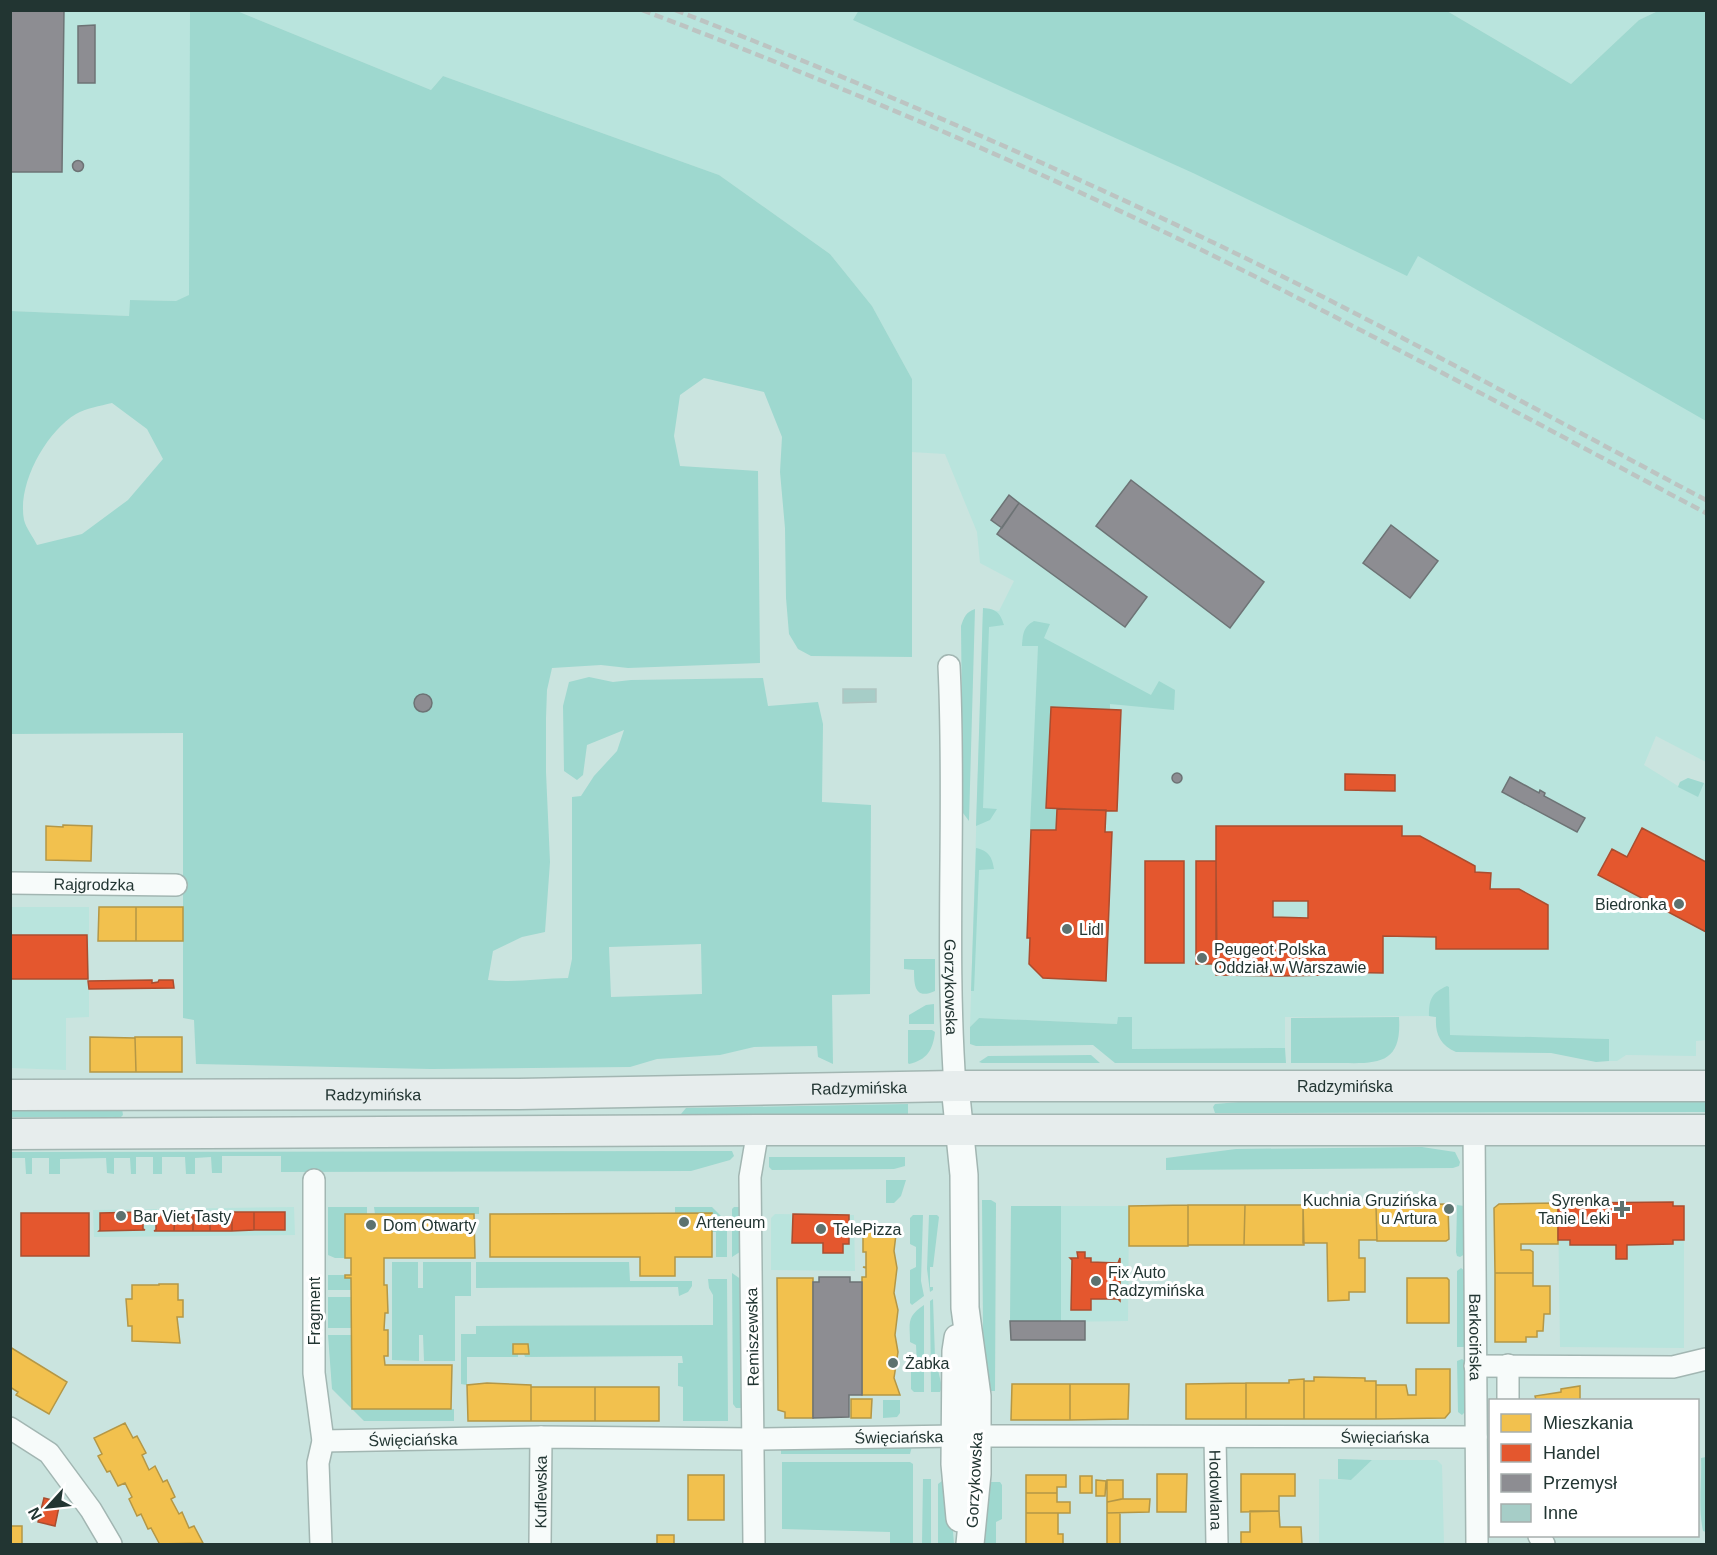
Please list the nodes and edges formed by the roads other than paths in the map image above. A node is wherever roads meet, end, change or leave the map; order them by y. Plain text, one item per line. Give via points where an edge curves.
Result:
1 (949, 666) dead end
2 (10, 883) edge
3 (176, 885) dead end
4 (955, 1086) junction
5 (1707, 1086) edge
6 (668, 1092) junction
7 (10, 1095) edge
8 (758, 1130) junction
9 (1474, 1130) junction
10 (1707, 1130) edge
11 (668, 1131) junction
12 (960, 1131) junction
13 (10, 1134) edge
14 (314, 1180) dead end
15 (1707, 1359) edge
16 (1508, 1365) junction
17 (1475, 1366) junction
18 (1508, 1399) edge
19 (14, 1436) edge
20 (967, 1436) junction
21 (542, 1437) junction
22 (1476, 1437) junction
23 (1215, 1438) junction
24 (754, 1439) junction
25 (323, 1441) junction
26 (111, 1545) edge
27 (321, 1545) edge
28 (540, 1545) edge
29 (754, 1545) edge
30 (963, 1545) edge
31 (970, 1545) edge
32 (1217, 1545) edge
33 (1477, 1545) edge

1 - 4 street, Gorzykowska
2 - 3 street, Rajgrodzka
4 - 5 main road, Radzymińska
4 - 6 main road, Radzymińska
4 - 12 street, Gorzykowska
6 - 7 main road, Radzymińska
6 - 11 main road
8 - 11 main road
8 - 12 main road
8 - 24 street, Remiszewska via 750,1177
9 - 10 main road
9 - 12 main road
9 - 17 street, Barkocińska
11 - 13 main road
12 - 20 street, Gorzykowska via 964,1175 964,1308 977,1396
14 - 25 street, Fragment via 314,1373
15 - 16 street via 1673,1367
16 - 17 street
16 - 18 street
17 - 22 street, Barkocińska
19 - 26 street via 49,1453
20 - 23 street, Święciańska
20 - 24 street, Święciańska
20 - 30 street, Gorzykowska via 956,1474
20 - 31 street, Gorzykowska via 976,1474
21 - 24 street, Święciańska
21 - 25 street, Święciańska
21 - 28 street, Kuflewska
22 - 23 street, Święciańska
22 - 33 street, Barkocińska
23 - 32 street, Hodowlana
24 - 29 street, Remiszewska
25 - 27 street, Fragment via 318,1463

